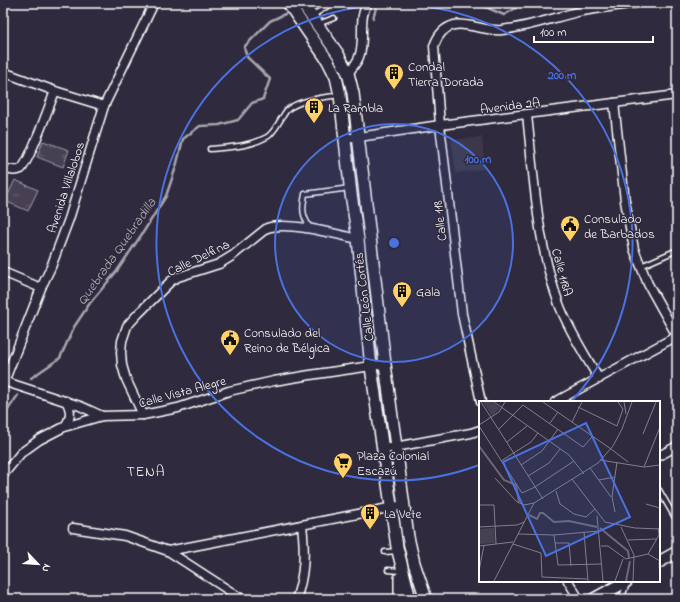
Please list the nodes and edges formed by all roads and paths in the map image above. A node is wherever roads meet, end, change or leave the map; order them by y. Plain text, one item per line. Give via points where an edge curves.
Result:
1 (154, 3) edge
2 (288, 3) edge
3 (302, 3) edge
4 (332, 3) edge
5 (368, 3) edge
6 (636, 3) edge
7 (334, 18) dead end
8 (315, 20) junction
9 (3, 72) edge
10 (348, 73) junction
11 (54, 91) junction
12 (340, 95) junction
13 (677, 95) edge
14 (614, 103) junction
15 (104, 106) junction
16 (527, 115) junction
17 (440, 125) junction
18 (358, 137) junction
19 (345, 139) junction
20 (210, 148) dead end
21 (3, 168) edge
22 (351, 188) junction
23 (312, 230) junction
24 (358, 239) junction
25 (675, 252) dead end
26 (640, 266) junction
27 (3, 272) edge
28 (41, 288) junction
29 (677, 336) edge
30 (385, 364) junction
31 (371, 367) junction
32 (599, 379) junction
33 (4, 381) edge
34 (66, 401) junction
35 (481, 401) edge
36 (557, 401) edge
37 (102, 416) junction
38 (144, 416) junction
39 (64, 427) junction
40 (479, 430) edge
41 (677, 446) edge
42 (396, 447) junction
43 (384, 449) junction
44 (660, 455) edge
45 (3, 475) edge
46 (660, 492) edge
47 (404, 505) junction
48 (391, 507) junction
49 (677, 521) edge
50 (302, 525) junction
51 (73, 528) dead end
52 (398, 549) junction
53 (168, 551) junction
54 (386, 552) dead end
55 (677, 552) edge
56 (660, 561) edge
57 (388, 570) dead end
58 (400, 571) junction
59 (569, 582) edge
60 (625, 582) edge
61 (627, 582) edge
62 (421, 587) junction
63 (242, 599) edge
64 (296, 599) edge
65 (400, 599) edge
66 (410, 599) edge
67 (416, 599) edge
68 (426, 599) edge
69 (579, 599) edge
70 (594, 599) edge
71 (621, 599) edge

1 - 15 street, Avenida Villalobos
2 - 12 main road, Calle León Cortés via 328,62 336,77
3 - 8 main road, Calle León Cortés
4 - 8 lane
5 - 10 street via 363,17 359,57
6 - 17 street, Calle 118 via 582,11 500,30 478,29 461,24 448,28 437,37 434,46
7 - 8 lane
8 - 10 main road, Calle León Cortés via 337,46
9 - 11 street
10 - 18 main road, Calle León Cortés
11 - 15 street
11 - 21 street via 29,158 22,168 16,171
12 - 19 main road, Calle León Cortés
12 - 20 lane via 300,103 288,110 269,136 244,146
13 - 14 street, Avenida 2A
14 - 16 street, Avenida 2A
14 - 26 street via 625,201 634,249
15 - 28 street, Avenida Villalobos via 69,219
16 - 17 street, Avenida 2A
16 - 32 street, Calle 118A via 536,197 548,271 559,305
17 - 18 street, Avenida 2A
17 - 35 street, Calle 118 via 464,327
18 - 19 street, Avenida 2A
18 - 30 main road, Calle León Cortés
19 - 22 main road, Calle León Cortés
22 - 23 lane via 304,194 304,218
22 - 24 main road, Calle León Cortés
23 - 24 street, Calle Delfina
23 - 38 street, Calle Delfina via 285,226 267,228 219,264 178,277 138,314 126,330 121,352 126,379
24 - 31 main road, Calle León Cortés
25 - 26 lane
26 - 29 street
27 - 28 street
28 - 33 street, Avenida Villalobos
29 - 32 street
30 - 31 street, Calle Vista Alegre
30 - 42 main road, Calle León Cortés
31 - 38 street, Calle Vista Alegre via 274,381 229,391
31 - 43 main road, Calle León Cortés
32 - 36 street
33 - 34 street
34 - 37 street
34 - 39 street via 71,412
37 - 38 street, Calle Vista Alegre
37 - 39 street, Calle Vista Alegre
39 - 45 street, Calle Vista Alegre via 21,453
40 - 42 street
41 - 44 street
42 - 43 street
42 - 47 main road, Calle León Cortés
43 - 48 main road, Calle León Cortés
46 - 49 lane
47 - 48 street
47 - 62 main road, Calle León Cortés via 414,564
48 - 50 street
48 - 52 main road, Calle León Cortés
50 - 53 street
50 - 64 street via 304,567
51 - 53 street via 125,536
52 - 54 lane
52 - 58 main road
52 - 66 main road, Calle León Cortés
53 - 63 street
55 - 56 main road
57 - 58 lane
58 - 65 main road
59 - 69 street
60 - 70 main road
61 - 71 lane
62 - 67 main road
62 - 68 main road, Calle León Cortés

